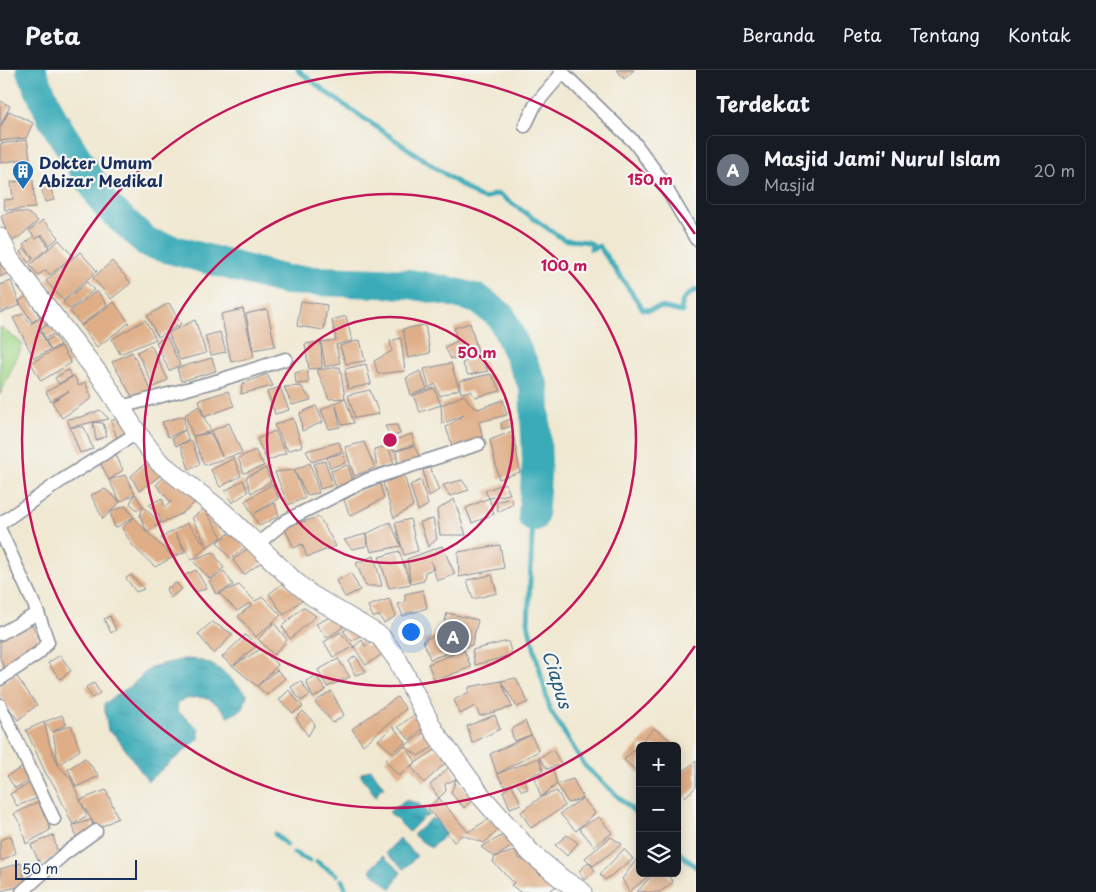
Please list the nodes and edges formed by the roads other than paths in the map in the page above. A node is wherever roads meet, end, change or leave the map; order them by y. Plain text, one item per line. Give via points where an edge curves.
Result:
1 (561, 71) edge
2 (524, 126) dead end
3 (0, 238) edge
4 (696, 240) edge
5 (286, 359) dead end
6 (120, 407) junction
7 (137, 434) junction
8 (479, 444) dead end
9 (0, 524) edge
10 (0, 530) edge
11 (256, 545) junction
12 (38, 612) junction
13 (0, 634) edge
14 (0, 679) edge
15 (0, 706) edge
16 (54, 819) dead end
17 (96, 831) dead end
18 (22, 892) edge
19 (582, 892) edge

1 - 2 street via 535,105
1 - 4 street via 634,142 659,176
3 - 6 street via 10,260 97,371
5 - 6 street
6 - 7 street
7 - 9 street via 62,480
7 - 11 street via 165,468 224,513
8 - 11 street via 358,484 287,520
10 - 12 street
11 - 19 street via 311,595 365,626 386,643 434,731 482,797 532,853
12 - 13 street
12 - 14 street via 48,642
15 - 16 street
17 - 18 street

